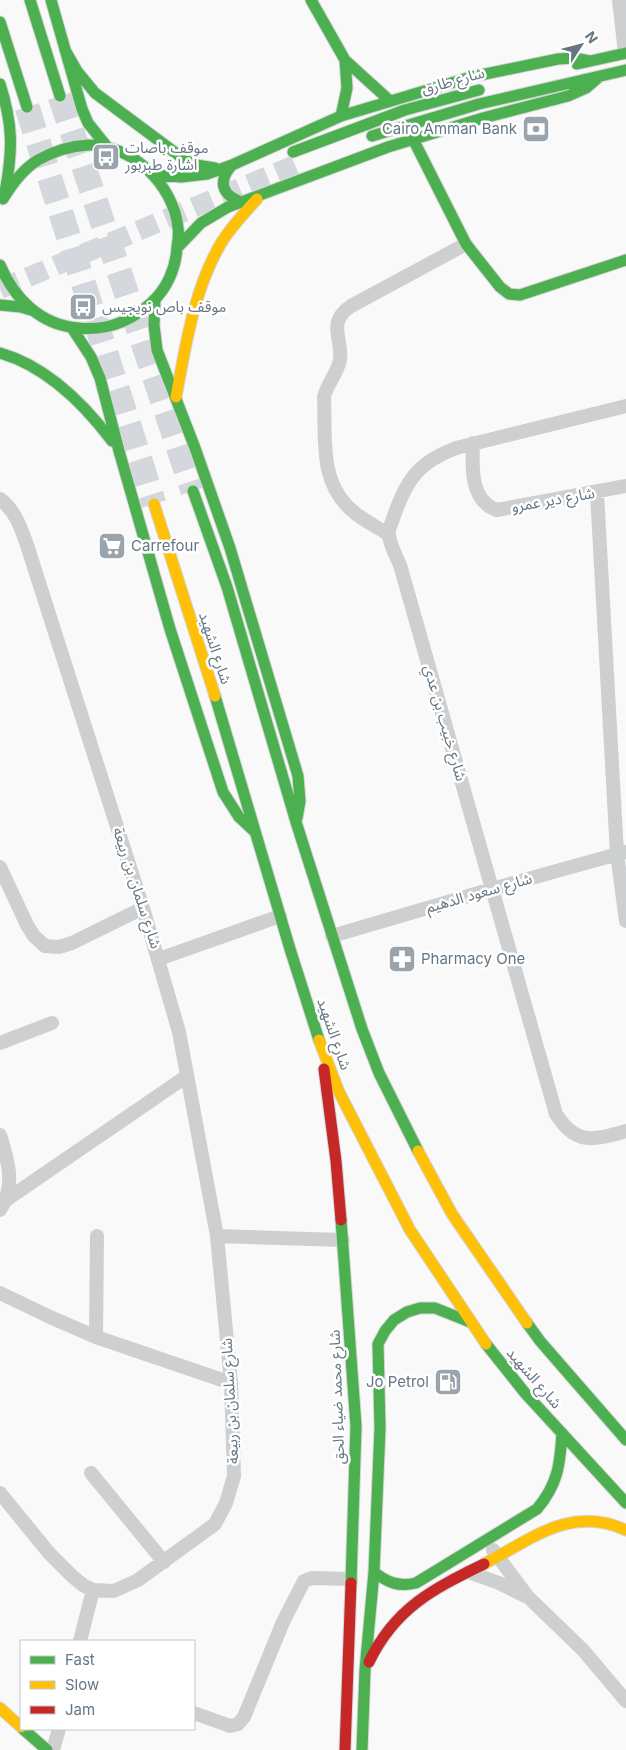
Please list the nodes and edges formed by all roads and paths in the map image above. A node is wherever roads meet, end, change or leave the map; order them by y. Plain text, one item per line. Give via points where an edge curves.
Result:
1 (30, 0) edge
2 (51, 0) edge
3 (311, 0) edge
4 (619, 0) edge
5 (0, 22) edge
6 (65, 50) junction
7 (625, 53) edge
8 (345, 60) junction
9 (590, 61) junction
10 (626, 70) edge
11 (600, 76) junction
12 (518, 79) dead end
13 (0, 84) edge
14 (492, 86) dead end
15 (60, 96) tunnel mouth
16 (389, 100) junction
17 (27, 107) tunnel mouth
18 (341, 116) junction
19 (413, 139) junction
20 (358, 141) dead end
21 (108, 148) junction
22 (293, 152) tunnel mouth
23 (232, 165) junction
24 (220, 169) junction
25 (156, 176) junction
26 (261, 195) junction
27 (241, 202) junction
28 (2, 204) edge
29 (466, 244) junction
30 (179, 246) junction
31 (626, 260) edge
32 (0, 265) edge
33 (155, 300) junction
34 (0, 305) edge
35 (31, 310) junction
36 (72, 328) junction
37 (0, 353) edge
38 (176, 397) junction
39 (626, 406) edge
40 (473, 444) junction
41 (119, 451) junction
42 (626, 486) edge
43 (193, 491) tunnel mouth
44 (597, 493) junction
45 (0, 499) edge
46 (154, 504) tunnel mouth
47 (388, 534) junction
48 (296, 822) junction
49 (254, 831) junction
50 (622, 853) edge
51 (0, 867) edge
52 (492, 889) junction
53 (143, 908) junction
54 (280, 916) junction
55 (626, 921) edge
56 (332, 936) junction
57 (159, 959) junction
58 (52, 1023) dead end
59 (0, 1043) edge
60 (320, 1044) junction
61 (187, 1076) junction
62 (626, 1131) edge
63 (0, 1135) edge
64 (3, 1205) edge
65 (97, 1236) dead end
66 (217, 1236) junction
67 (343, 1240) junction
68 (0, 1293) edge
69 (470, 1322) junction
70 (96, 1337) junction
71 (232, 1383) junction
72 (368, 1427) junction
73 (562, 1433) junction
74 (626, 1440) edge
75 (91, 1473) dead end
76 (0, 1493) edge
77 (626, 1503) edge
78 (626, 1530) edge
79 (485, 1540) junction
80 (497, 1557) junction
81 (164, 1562) junction
82 (374, 1572) junction
83 (468, 1572) junction
84 (351, 1580) junction
85 (93, 1590) junction
86 (528, 1597) junction
87 (80, 1640) edge
88 (365, 1670) junction
89 (626, 1701) edge
90 (0, 1708) edge
91 (195, 1714) edge
92 (20, 1726) edge
93 (24, 1730) edge
94 (59, 1730) edge
95 (47, 1750) edge
96 (54, 1750) edge
97 (345, 1750) edge
98 (362, 1750) edge

1 - 15 main road
2 - 6 main road
3 - 8 main road
4 - 7 street
5 - 17 main road
6 - 21 main road via 88,123
6 - 24 main road via 85,82 106,102 185,160
7 - 9 main road
8 - 16 main road
8 - 18 main road via 346,88
9 - 12 main road
9 - 16 main road via 574,58 542,61
10 - 11 main road, شارع طارق
11 - 19 main road via 586,88 568,96
11 - 20 main road, شارع طارق via 479,104
13 - 28 main road via 12,128 12,150
14 - 22 main road, شارع طارق via 405,110
16 - 18 main road
18 - 23 main road
19 - 26 main road
19 - 29 main road
21 - 25 main road via 134,158
21 - 28 main road via 72,146 46,155 24,170
23 - 24 main road
23 - 27 main road via 226,171 223,186 233,200
24 - 25 main road via 194,176
25 - 30 main road via 175,208
26 - 27 main road
26 - 38 main road via 233,224 211,262 186,341
27 - 30 main road via 206,219
29 - 31 main road via 509,294 520,295
29 - 47 street via 351,306 338,319 340,361 324,397 327,470 340,498 355,513
30 - 33 main road via 170,278
32 - 35 main road via 8,283
33 - 36 main road via 117,324
33 - 38 main road via 157,350
34 - 35 main road
35 - 36 main road
36 - 41 main road via 95,365
37 - 41 main road via 58,382 80,401
38 - 48 main road via 230,548 298,776 300,801
39 - 40 street
40 - 44 street, شارع دير عمرو via 476,492 490,508 497,510
40 - 47 street via 439,454 423,465 401,495
41 - 49 main road via 170,629 223,792 239,818
42 - 44 street, شارع دير عمرو
43 - 48 main road, شارع الشهيد via 230,597
44 - 50 street
45 - 53 street, شارع سلمان بن ربيعة via 18,520 27,544
46 - 49 main road, شارع الشهيد via 219,708
47 - 52 street, شارع خبيب بن عدي via 400,565
48 - 56 main road, شارع الشهيد
49 - 54 main road, شارع الشهيد
50 - 52 street, شارع سعود الدهيم
50 - 55 street
51 - 53 street via 27,925 45,946 59,947 72,943
52 - 56 street, شارع سعود الدهيم
52 - 62 street, شارع خبيب بن عدي via 556,1114 572,1134 585,1138 600,1138
53 - 57 street, شارع سلمان بن ربيعة
54 - 57 street
54 - 60 main road, شارع الشهيد
56 - 74 main road, شارع الشهيد via 379,1073 452,1214 540,1341
57 - 61 street, شارع سلمان بن ربيعة
58 - 59 street
60 - 67 main road, شارع محمد ضياء الحق
60 - 69 main road, شارع الشهيد via 339,1092 410,1230
61 - 64 street
61 - 66 street, شارع سلمان بن ربيعة
63 - 64 street via 9,1162 11,1182
65 - 70 street
66 - 67 street
66 - 71 street, شارع سلمان بن ربيعة
67 - 72 main road, شارع محمد ضياء الحق
68 - 70 street
69 - 72 main road, شارع محمد ضياء الحق via 435,1308 406,1312 394,1320 378,1344
69 - 73 main road, شارع الشهيد via 501,1364
70 - 71 street
71 - 81 street, شارع سلمان بن ربيعة via 234,1476 226,1502 215,1524
72 - 82 main road, شارع محمد ضياء الحق
72 - 84 main road, شارع محمد ضياء الحق
73 - 77 main road, شارع الشهيد
73 - 79 main road via 560,1470 548,1498 537,1509
75 - 81 street
76 - 85 street via 62,1567
78 - 80 main road via 601,1522 571,1522 544,1531
79 - 80 street
79 - 82 main road via 416,1583 392,1584
80 - 83 main road
80 - 86 street
81 - 85 street, شارع سلمان بن ربيعة via 123,1588
82 - 88 main road, شارع محمد ضياء الحق
83 - 86 street
83 - 88 main road via 432,1592 396,1620
84 - 91 street via 312,1578 304,1581 283,1622 244,1717 238,1724 230,1726
84 - 97 main road, شارع محمد ضياء الحق
85 - 87 street
86 - 89 street via 583,1650
88 - 98 main road, شارع محمد ضياء الحق
90 - 92 main road
93 - 95 main road
94 - 96 street

